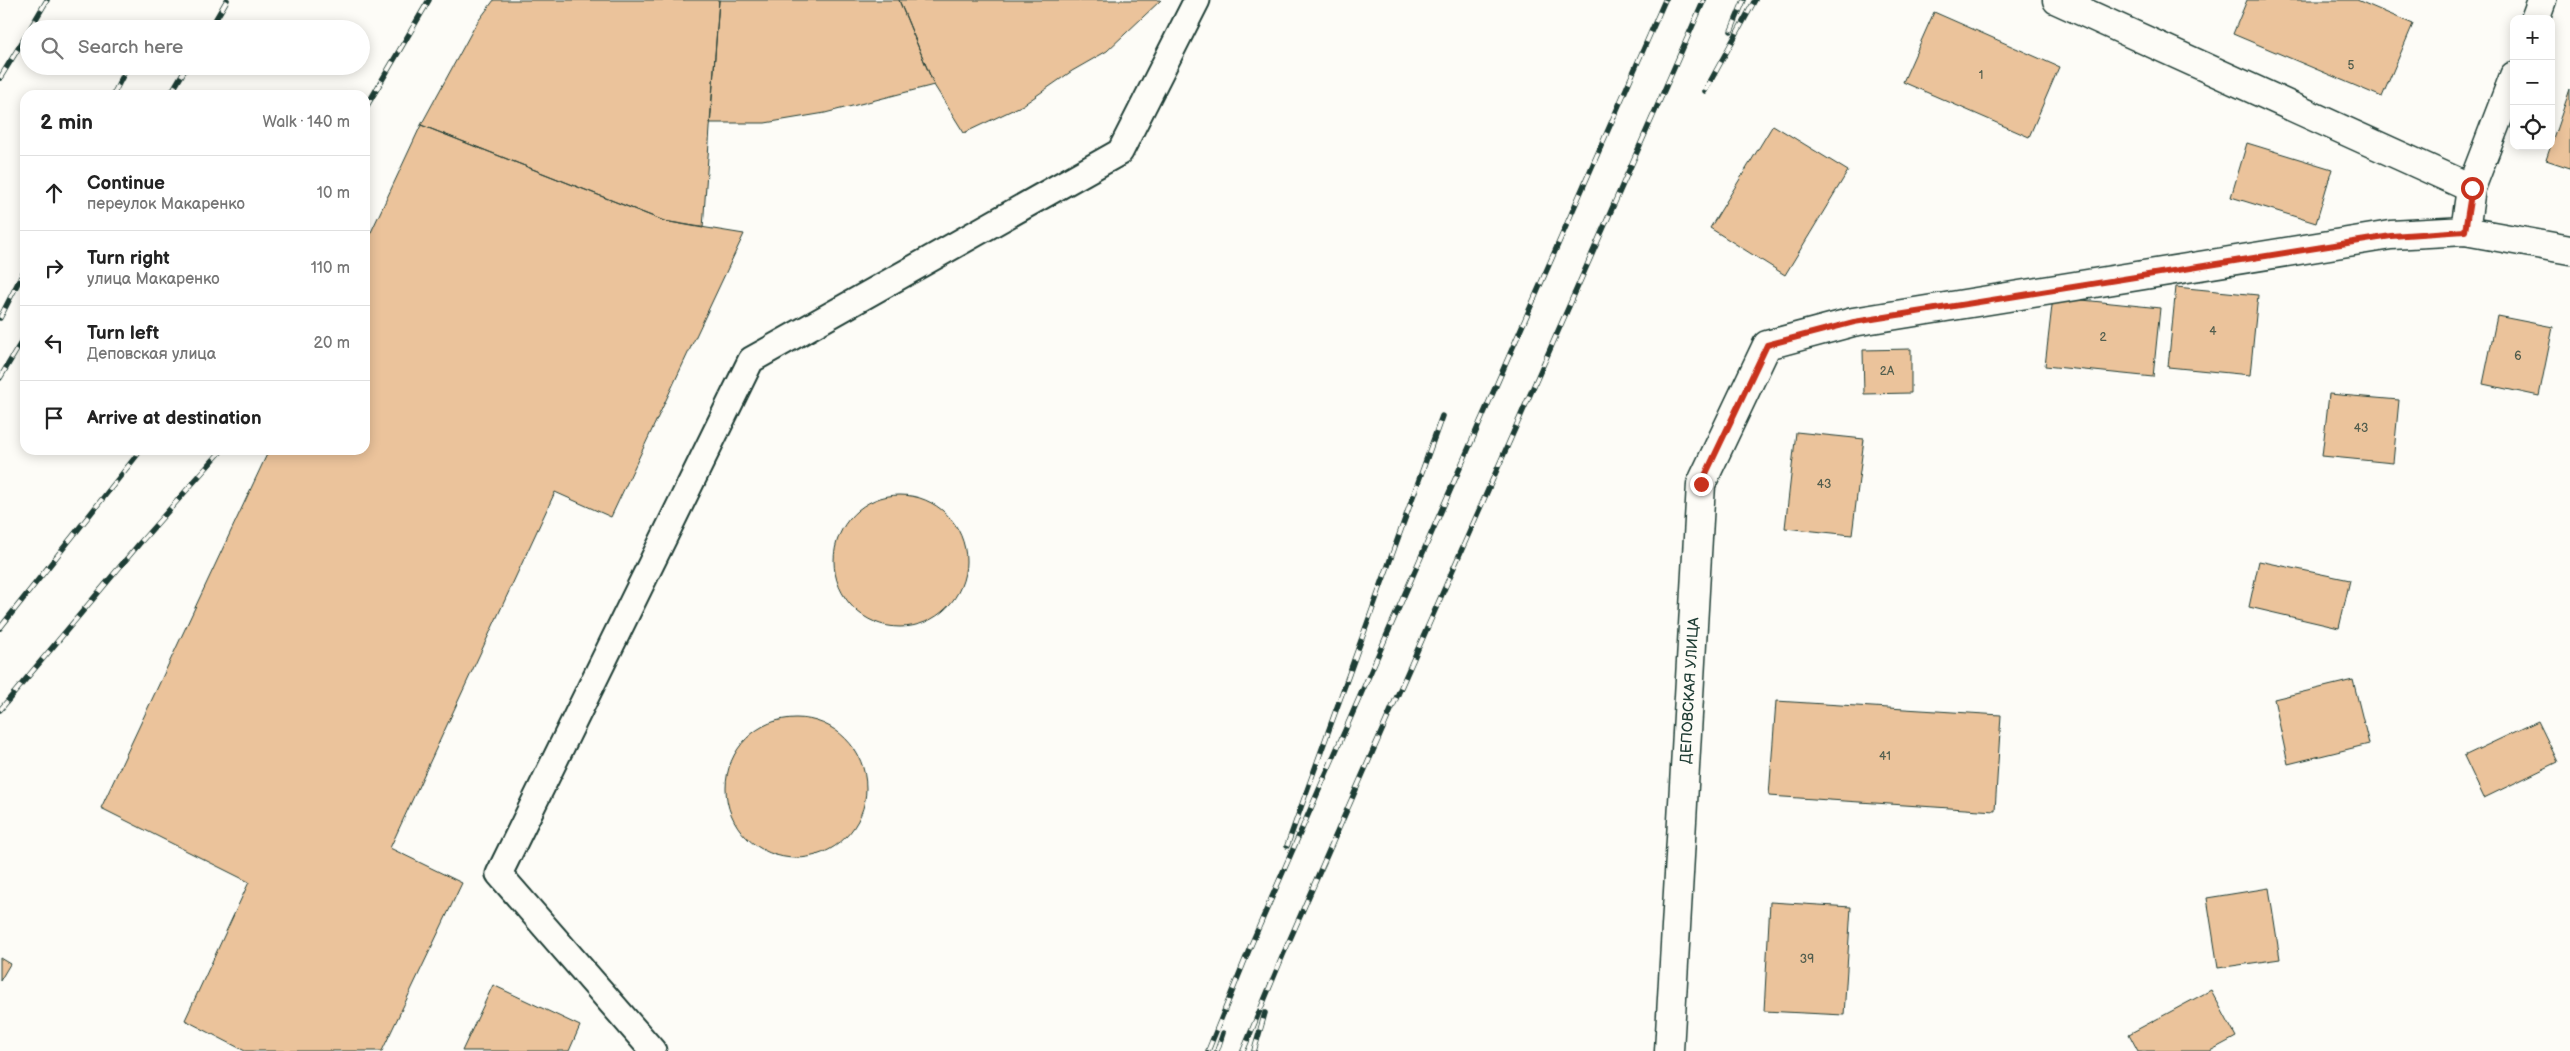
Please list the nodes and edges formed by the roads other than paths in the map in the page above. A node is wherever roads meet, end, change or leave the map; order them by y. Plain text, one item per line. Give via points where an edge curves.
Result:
1 (1197, 0) edge
2 (2057, 0) edge
3 (2542, 0) edge
4 (2536, 15) edge
5 (2510, 87) edge
6 (2472, 188) junction
7 (2465, 231) junction
8 (2570, 250) edge
9 (647, 1048) edge
10 (1668, 1051) edge

1 - 9 lane via 1120,152 751,360 499,874
2 - 6 street
3 - 4 street
5 - 6 street
6 - 7 street
7 - 8 street
7 - 10 street, ДЕПОВСКАЯ УЛИЦА via 2391,236 1863,320 1767,345 1701,484

